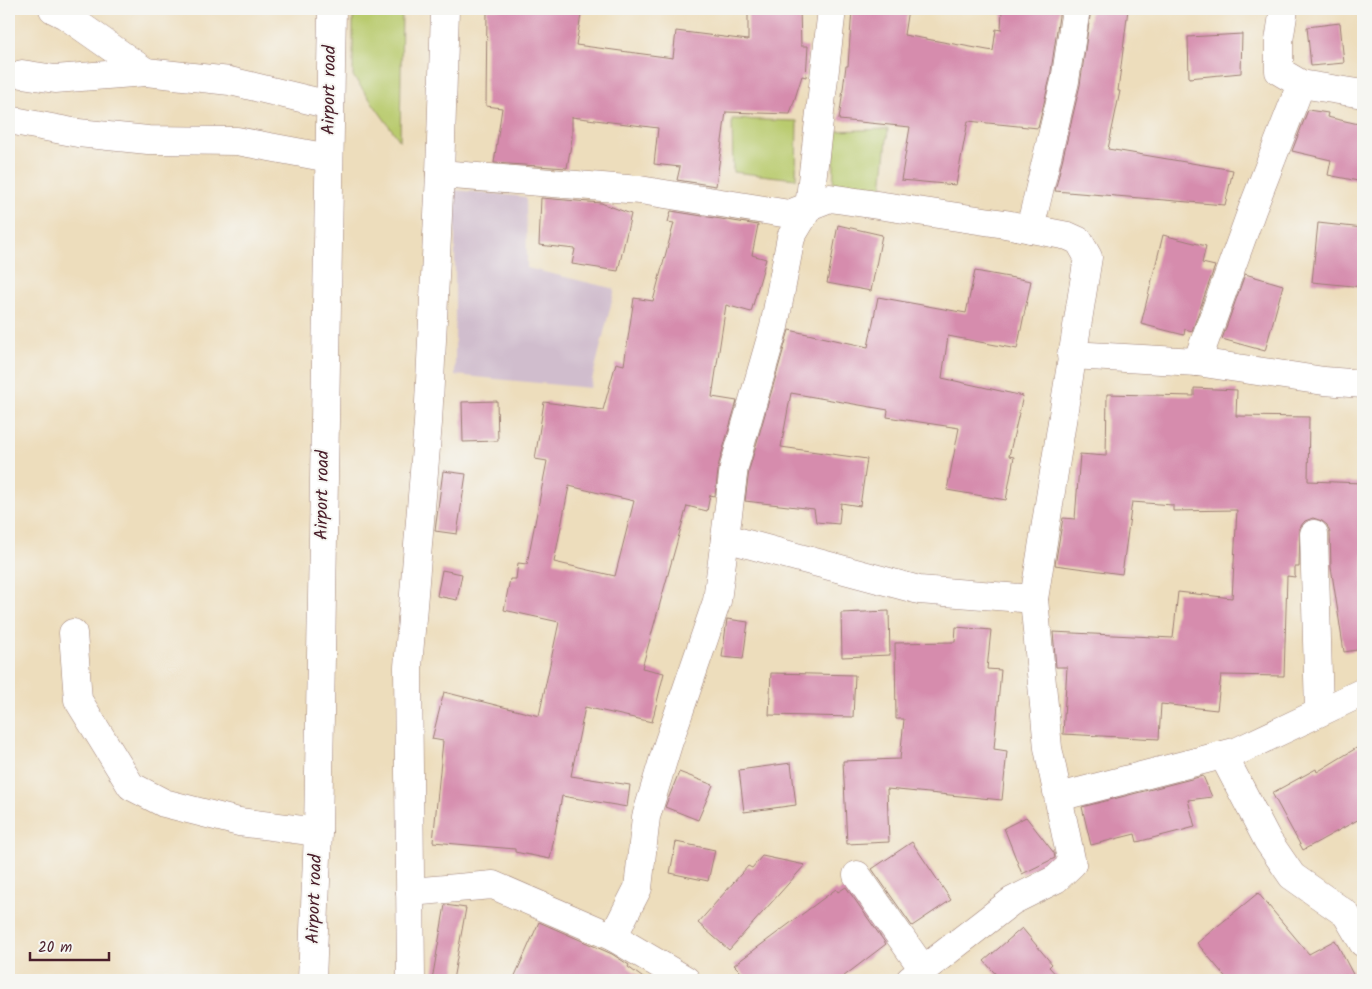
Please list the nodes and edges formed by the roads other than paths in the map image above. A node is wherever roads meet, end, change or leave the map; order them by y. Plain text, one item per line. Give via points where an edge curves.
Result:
1 (53, 9) edge
2 (332, 9) edge
3 (445, 9) edge
4 (832, 9) edge
5 (1076, 9) edge
6 (1284, 9) edge
7 (146, 72) junction
8 (22, 74) dead end
9 (1302, 84) junction
10 (1363, 94) edge
11 (330, 105) junction
12 (9, 120) edge
13 (329, 158) junction
14 (440, 174) junction
15 (809, 207) junction
16 (1030, 229) junction
17 (1071, 355) junction
18 (1197, 362) junction
19 (1363, 384) edge
20 (1314, 534) dead end
21 (725, 538) junction
22 (1034, 599) junction
23 (73, 633) dead end
24 (1363, 692) edge
25 (1319, 712) junction
26 (1223, 754) junction
27 (1059, 797) junction
28 (318, 832) junction
29 (857, 875) dead end
30 (410, 892) junction
31 (613, 937) junction
32 (1363, 943) edge
33 (917, 975) edge
34 (312, 980) edge
35 (411, 980) edge
36 (686, 980) edge

1 - 7 street
2 - 11 street, Airport road
3 - 14 street
4 - 15 street
5 - 16 street via 1065,81
6 - 9 street via 1279,71
7 - 8 street via 55,79
7 - 11 street via 230,81
9 - 10 street
9 - 18 street
11 - 13 street, Airport road
12 - 13 street via 78,133 148,140 237,141
13 - 28 street, Airport road
14 - 15 street via 640,190 788,214
14 - 30 street via 428,423 408,667
15 - 16 street via 830,198
15 - 21 street via 791,237 774,327 734,468
16 - 17 street via 1079,241 1088,257
17 - 18 street
17 - 22 street
18 - 19 street
20 - 25 street
21 - 22 street via 919,590
21 - 31 street via 717,602 646,817 638,888
22 - 27 street via 1048,748
23 - 28 street via 78,700 131,786 173,806 239,822
24 - 25 street
25 - 26 street via 1238,751
26 - 27 street
26 - 32 street via 1268,841 1292,876 1346,914
27 - 33 street via 1072,864 1056,879 1012,901
28 - 34 street, Airport road
29 - 33 street
30 - 31 street via 493,885
30 - 35 street
31 - 36 street

